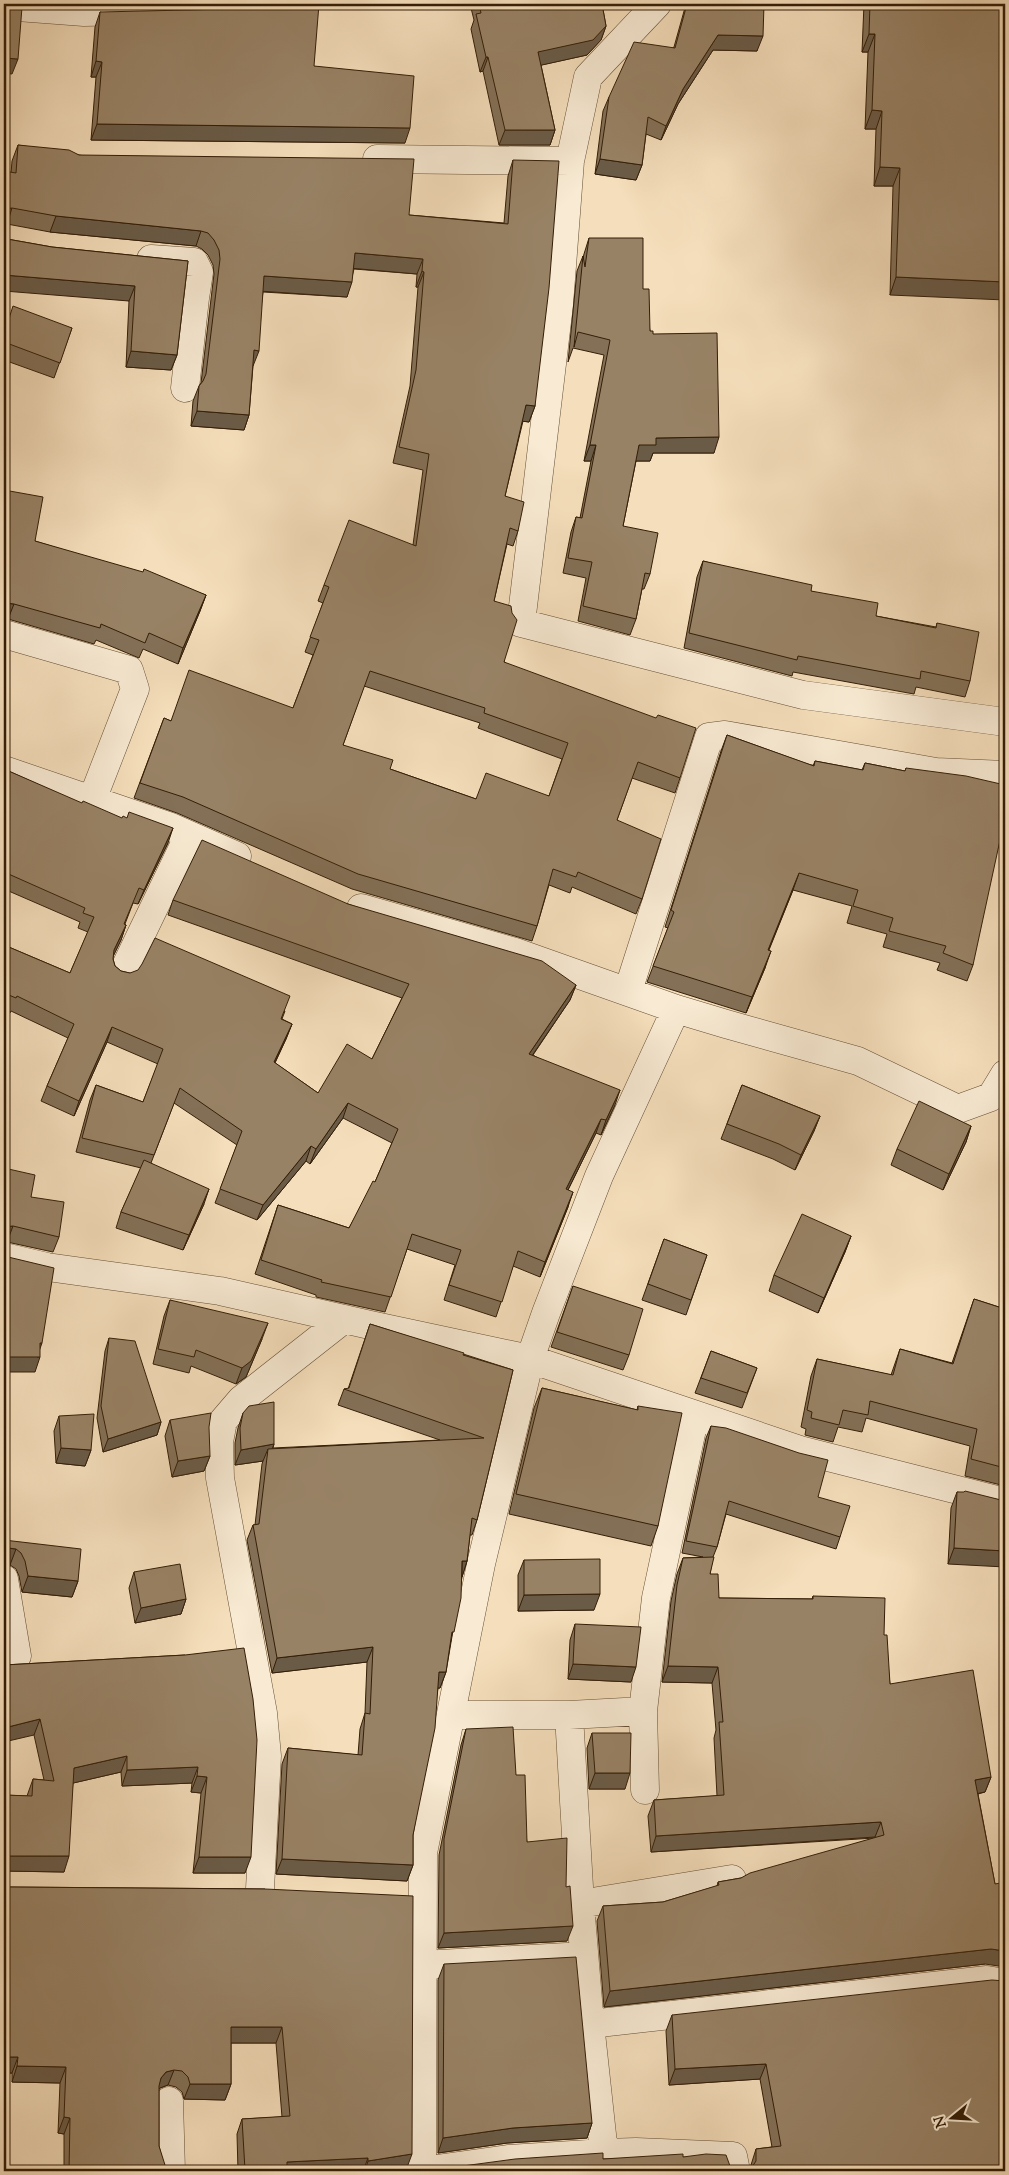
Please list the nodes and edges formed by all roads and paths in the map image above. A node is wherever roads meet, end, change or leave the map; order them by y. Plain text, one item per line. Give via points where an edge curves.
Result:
1 (284, 4) edge
2 (656, 4) edge
3 (4, 6) edge
4 (352, 158) edge
5 (570, 161) junction
6 (129, 257) edge
7 (185, 388) dead end
8 (4, 634) edge
9 (1005, 722) edge
10 (4, 770) edge
11 (1005, 775) edge
12 (92, 800) junction
13 (189, 835) junction
14 (259, 866) edge
15 (338, 900) edge
16 (123, 972) edge
17 (628, 991) junction
18 (676, 1009) junction
19 (1005, 1074) edge
20 (4, 1257) edge
21 (344, 1319) junction
22 (530, 1359) junction
23 (695, 1415) junction
24 (1005, 1502) edge
25 (4, 1579) edge
26 (17, 1656) dead end
27 (643, 1711) junction
28 (451, 1714) junction
29 (569, 1715) junction
30 (645, 1790) dead end
31 (732, 1879) edge
32 (288, 1890) edge
33 (394, 1896) edge
34 (422, 1897) junction
35 (580, 1904) junction
36 (584, 1956) junction
37 (422, 1966) junction
38 (1005, 1983) edge
39 (590, 2024) junction
40 (169, 2101) dead end
41 (604, 2154) junction
42 (171, 2171) edge
43 (422, 2171) edge
44 (736, 2171) edge

1 - 3 street via 267,8 84,12
2 - 5 street via 588,77
4 - 5 street
5 - 9 street via 559,305 521,622 803,695
6 - 7 street via 194,262 199,272
8 - 12 street via 129,670 135,690
10 - 12 street
11 - 17 street via 936,772 725,735 709,737
12 - 13 street
13 - 14 street
13 - 16 street
15 - 17 street via 515,952
17 - 18 street
18 - 19 street via 858,1061 958,1109 991,1097
18 - 22 street via 599,1176
20 - 21 street via 47,1267 220,1290
21 - 22 street
21 - 32 street via 241,1400 223,1421 219,1442 220,1478 263,1713 267,1756 250,1889
22 - 23 street
22 - 28 street via 481,1564
23 - 24 street via 800,1450
23 - 27 street via 656,1598
25 - 26 street
27 - 29 street
27 - 30 street
28 - 29 street
28 - 34 street via 423,1853
29 - 35 street
31 - 35 street
33 - 34 street
34 - 37 street
35 - 36 street
36 - 37 street
36 - 39 street
37 - 43 street
38 - 39 street via 987,1980
39 - 41 street
40 - 42 street
41 - 43 street via 508,2158
41 - 44 street via 733,2156

